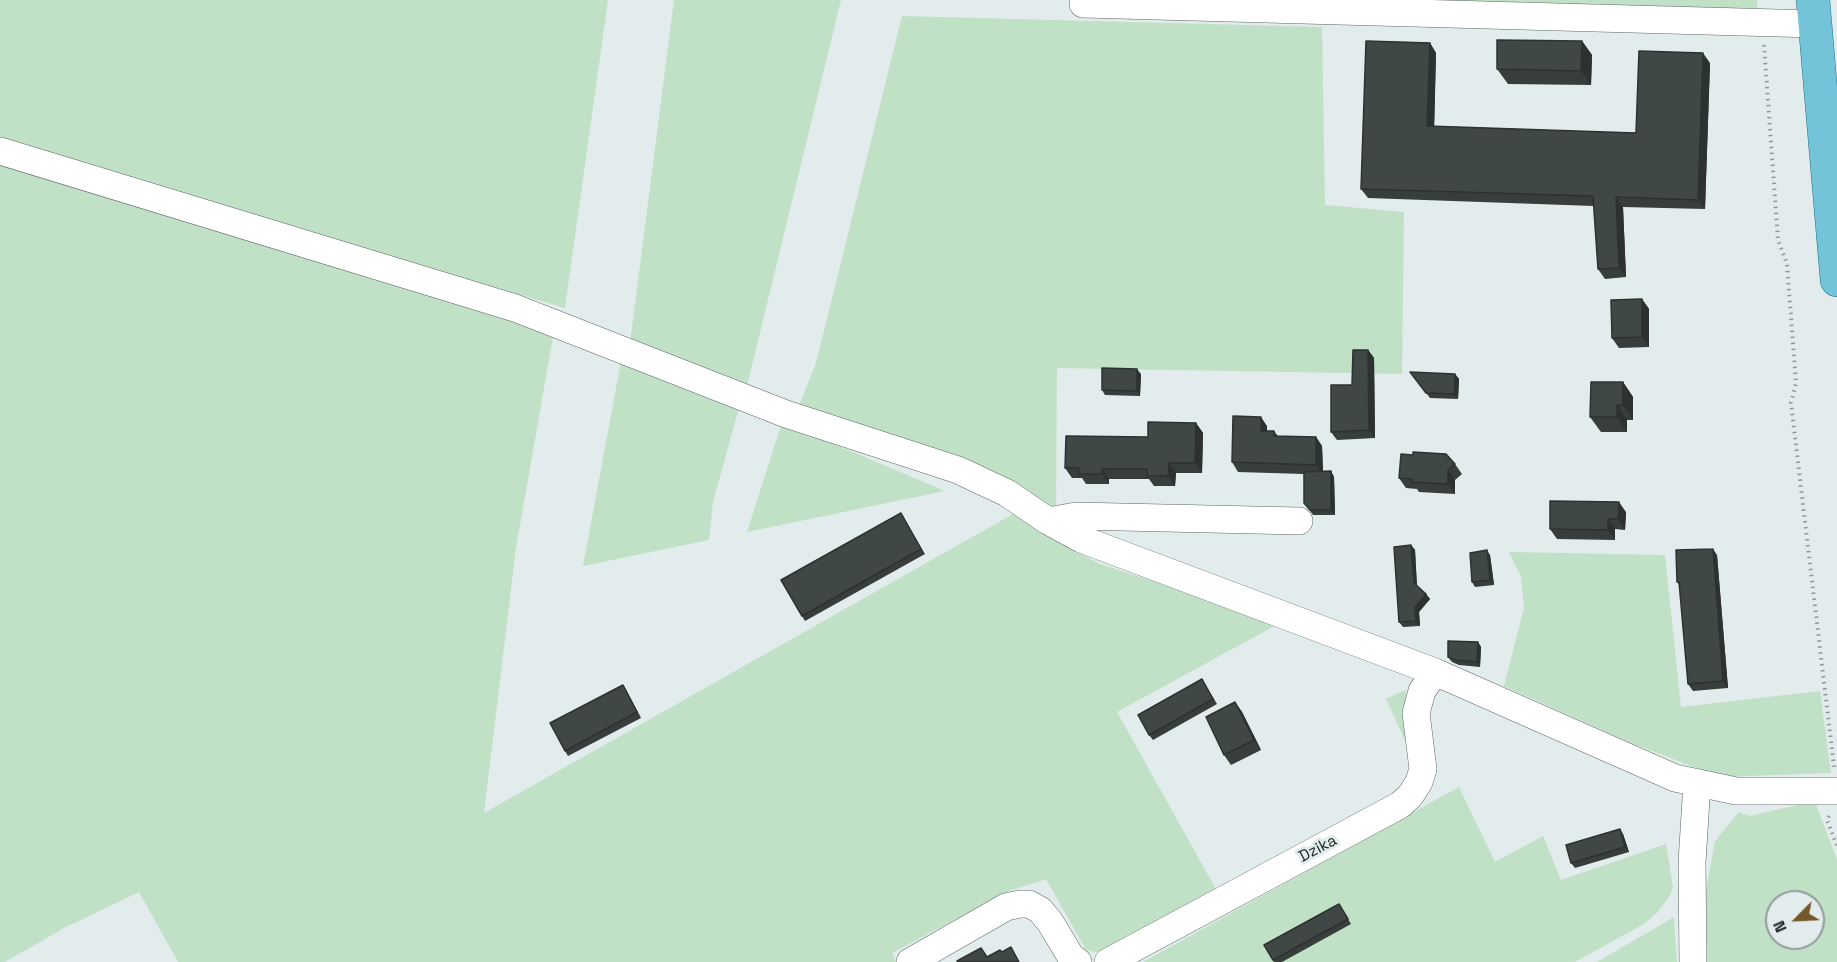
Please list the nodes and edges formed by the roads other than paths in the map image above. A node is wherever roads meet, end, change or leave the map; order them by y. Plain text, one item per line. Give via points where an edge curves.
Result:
1 (1083, 4) dead end
2 (1814, 12) edge
3 (0, 151) edge
4 (1833, 200) edge
5 (1837, 280) edge
6 (1048, 521) junction
7 (1299, 521) dead end
8 (1435, 672) junction
9 (1697, 783) junction
10 (1837, 792) edge
11 (910, 962) edge
12 (1078, 962) edge
13 (1108, 962) edge
14 (1693, 962) edge

1 - 2 street via 1762,22
2 - 4 main road
3 - 6 street via 515,308 786,414 958,471 1007,493
4 - 5 main road
6 - 7 street via 1076,516
6 - 8 street via 1081,538
8 - 9 street via 1675,778
8 - 13 street, Dzika via 1422,691 1416,713 1423,769 1410,796
9 - 10 street via 1736,791
9 - 14 street via 1692,862
11 - 12 street via 1006,907 1029,904 1040,910

